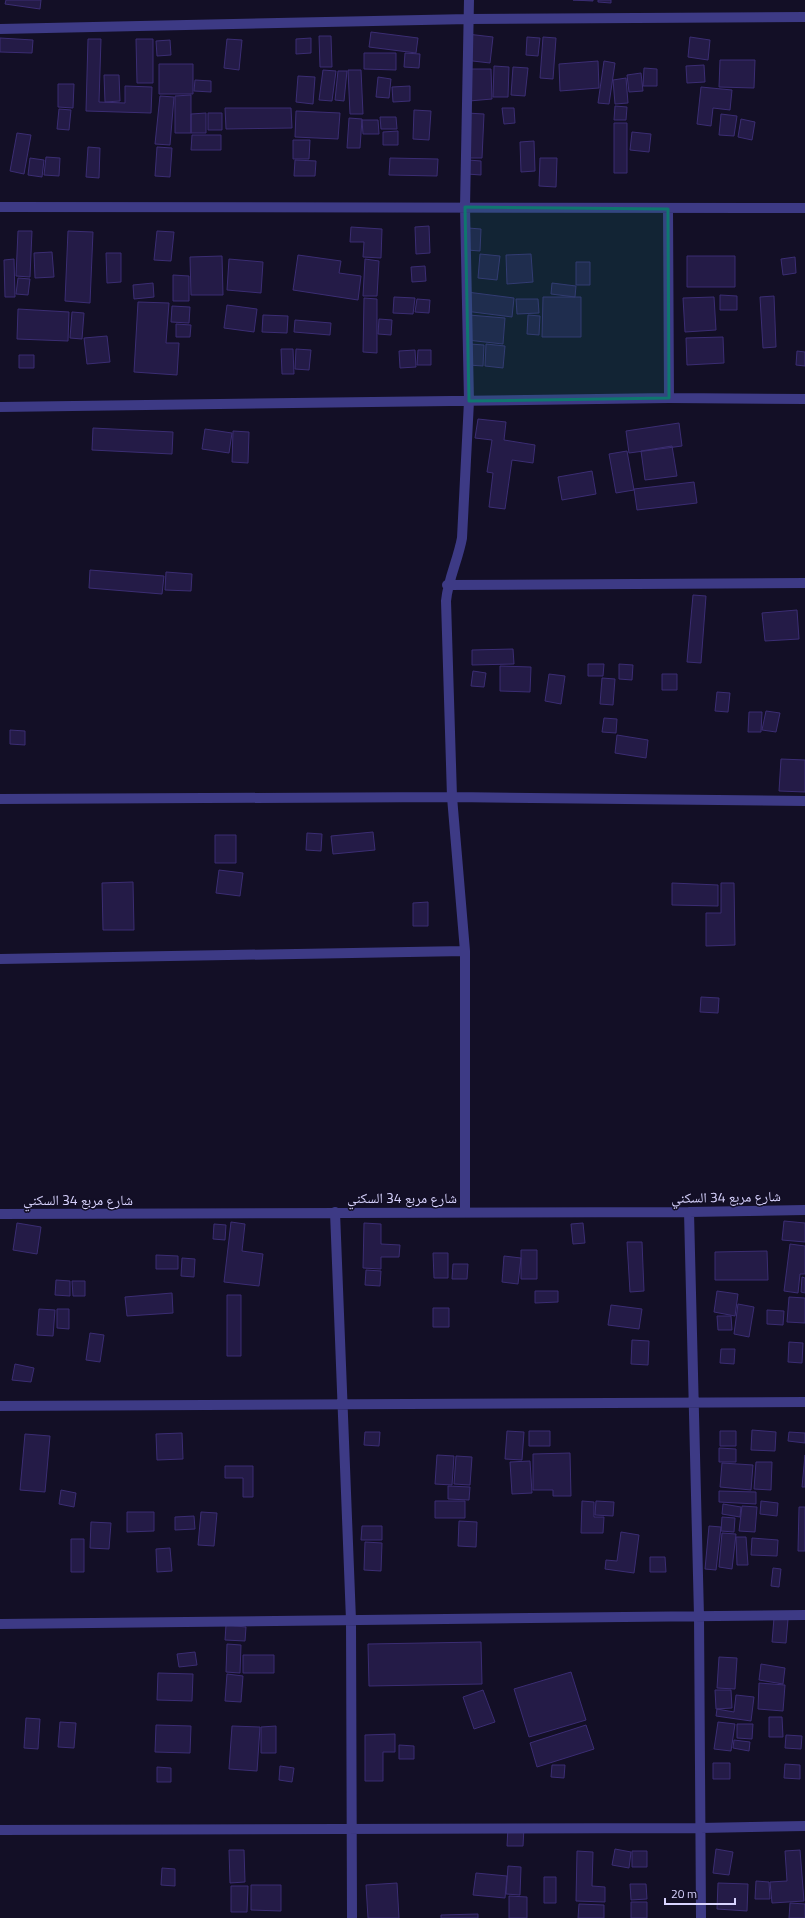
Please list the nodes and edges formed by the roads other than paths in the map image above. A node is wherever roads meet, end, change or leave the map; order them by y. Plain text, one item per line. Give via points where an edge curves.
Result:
1 (469, 0) edge
2 (805, 17) edge
3 (469, 19) junction
4 (0, 29) edge
5 (0, 207) edge
6 (465, 207) junction
7 (805, 208) edge
8 (668, 209) junction
9 (669, 398) junction
10 (805, 398) edge
11 (469, 402) junction
12 (0, 407) edge
13 (805, 583) edge
14 (447, 585) junction
15 (452, 797) junction
16 (0, 799) edge
17 (805, 801) edge
18 (465, 951) junction
19 (0, 959) edge
20 (805, 1210) edge
21 (335, 1212) junction
22 (465, 1212) junction
23 (689, 1212) junction
24 (0, 1214) edge
25 (805, 1402) edge
26 (695, 1403) junction
27 (344, 1405) junction
28 (0, 1406) edge
29 (805, 1615) edge
30 (699, 1616) junction
31 (351, 1620) junction
32 (0, 1624) edge
33 (805, 1826) edge
34 (700, 1828) junction
35 (0, 1830) edge
36 (353, 1830) junction
37 (352, 1918) edge
38 (701, 1918) edge

1 - 3 street
2 - 3 street
3 - 4 street
3 - 6 street
5 - 6 street
6 - 8 street
6 - 11 street
7 - 8 street
8 - 9 street
9 - 10 street
9 - 11 street
11 - 12 street
11 - 14 street via 462,538 459,554
13 - 14 street
14 - 15 street
15 - 16 street
15 - 17 street
15 - 18 street
18 - 19 street
18 - 22 street
20 - 23 street, شارع مربع 34 السكني
21 - 22 street, شارع مربع 34 السكني
21 - 24 street, شارع مربع 34 السكني
21 - 27 street
22 - 23 street, شارع مربع 34 السكني
23 - 26 street
25 - 26 street
26 - 27 street
26 - 30 street
27 - 28 street
27 - 31 street
29 - 30 street
30 - 31 street
30 - 34 street
31 - 32 street
31 - 36 street
33 - 34 street
34 - 36 street
34 - 38 street
35 - 36 street
36 - 37 street

